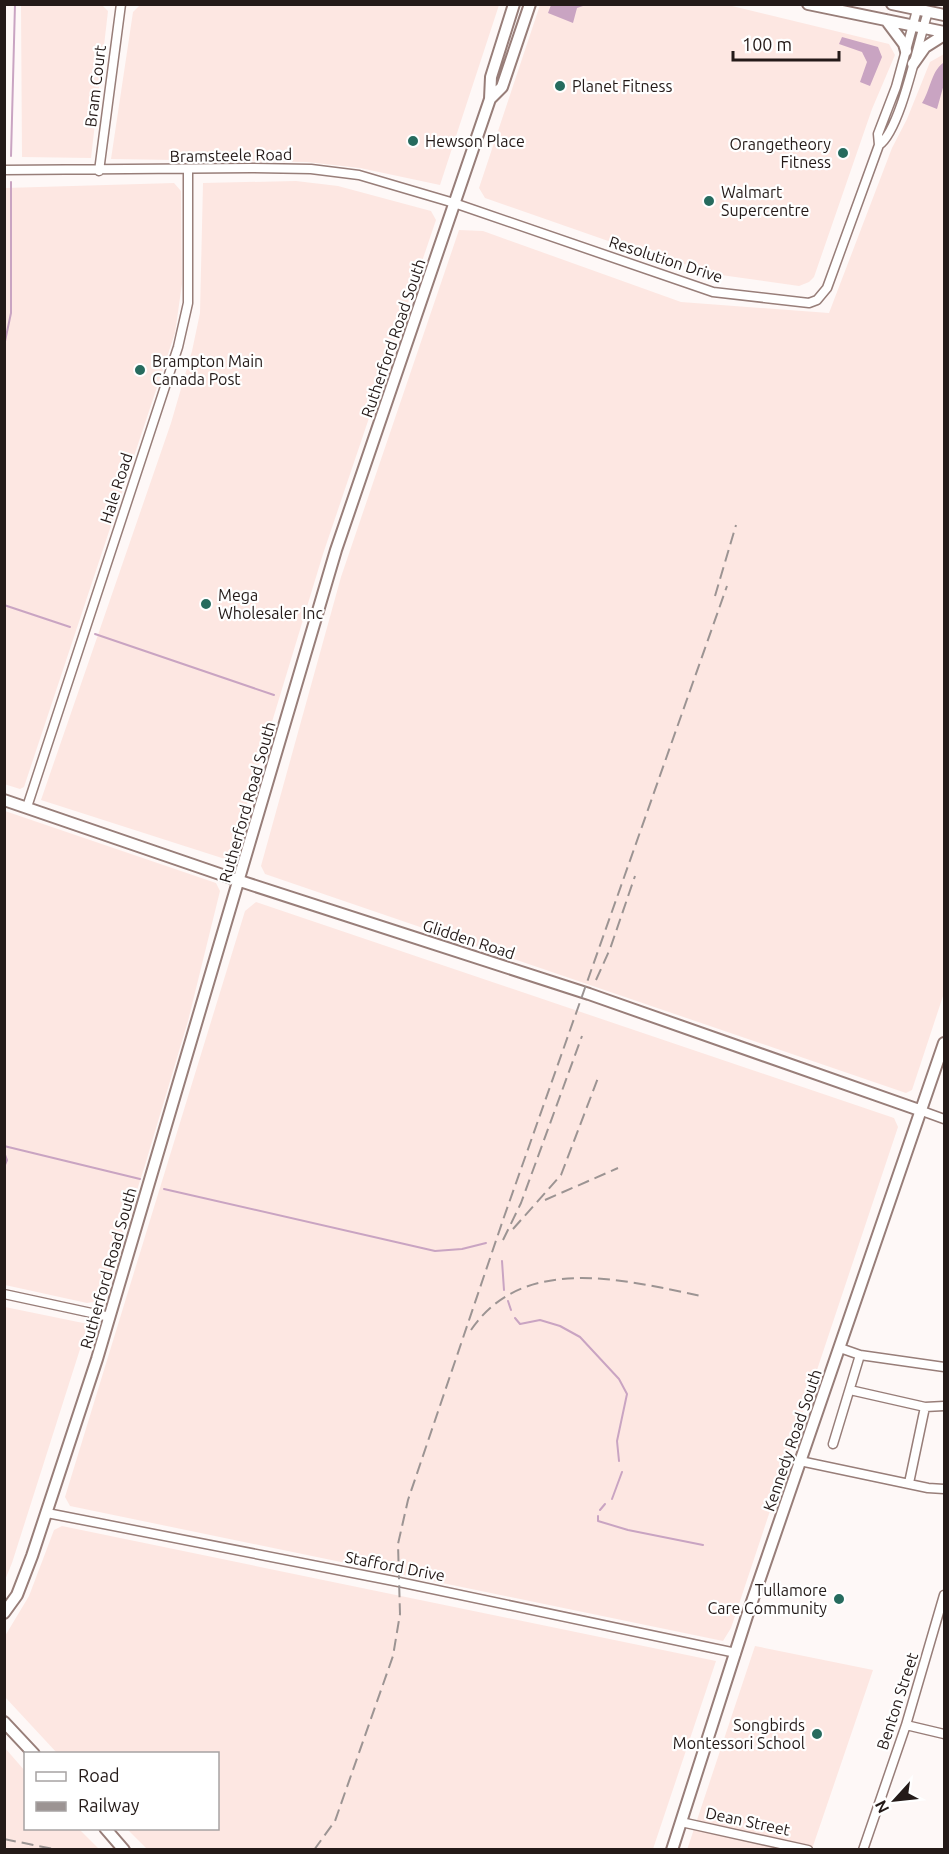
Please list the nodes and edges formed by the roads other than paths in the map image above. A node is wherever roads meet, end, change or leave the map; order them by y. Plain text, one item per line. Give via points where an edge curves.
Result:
1 (121, 4) edge
2 (513, 4) edge
3 (530, 4) edge
4 (808, 4) edge
5 (892, 4) edge
6 (922, 11) junction
7 (945, 15) edge
8 (886, 20) junction
9 (918, 27) junction
10 (945, 34) edge
11 (906, 51) junction
12 (913, 64) junction
13 (490, 99) junction
14 (879, 145) junction
15 (4, 170) edge
16 (188, 170) junction
17 (99, 171) junction
18 (454, 203) junction
19 (4, 800) edge
20 (27, 807) junction
21 (240, 881) junction
22 (945, 1043) edge
23 (922, 1111) junction
24 (945, 1119) edge
25 (4, 1294) edge
26 (110, 1317) junction
27 (840, 1348) junction
28 (860, 1355) junction
29 (945, 1367) edge
30 (850, 1390) junction
31 (945, 1406) edge
32 (925, 1407) junction
33 (833, 1444) dead end
34 (801, 1461) junction
35 (909, 1483) junction
36 (945, 1489) edge
37 (47, 1513) junction
38 (945, 1595) edge
39 (4, 1613) edge
40 (935, 1633) junction
41 (945, 1636) edge
42 (736, 1653) junction
43 (4, 1722) edge
44 (906, 1725) junction
45 (945, 1734) edge
46 (32, 1752) edge
47 (681, 1822) junction
48 (107, 1830) edge
49 (124, 1850) edge
50 (672, 1850) edge
51 (808, 1850) edge
52 (863, 1850) edge

1 - 17 street, Bram Court
2 - 13 street via 491,77
3 - 13 street, Rutherford Road South via 502,87
4 - 8 street
5 - 6 street
6 - 7 street
6 - 9 street, Resolution Drive
8 - 9 street
8 - 11 street
9 - 10 street
9 - 11 street, Resolution Drive
9 - 12 street, Resolution Drive
10 - 12 street via 925,47
11 - 14 street, Resolution Drive via 878,134
12 - 14 street, Resolution Drive via 887,140
13 - 18 street, Rutherford Road South
14 - 18 street, Resolution Drive via 826,288 817,300 809,303 713,292
15 - 17 street, Bramsteele Road
16 - 17 street, Bramsteele Road
16 - 18 street, Bramsteele Road via 338,172
16 - 20 street, Hale Road via 188,303 178,347
18 - 21 street, Rutherford Road South via 336,550
19 - 20 street, Glidden Road
20 - 21 street, Glidden Road
21 - 23 street, Glidden Road via 584,992
21 - 26 street, Rutherford Road South
22 - 23 street, Kennedy Road South
23 - 24 street
23 - 27 street, Kennedy Road South
25 - 26 street
26 - 37 street, Rutherford Road South
27 - 28 street
27 - 34 street, Kennedy Road South
28 - 29 street
28 - 30 street
30 - 32 street
30 - 33 street
31 - 32 street
32 - 35 street
34 - 35 street
34 - 42 street, Kennedy Road South
35 - 36 street
37 - 39 street, Rutherford Road South via 17,1595
37 - 42 street, Stafford Drive
38 - 40 street, Benton Street
40 - 41 street
40 - 44 street, Benton Street
42 - 47 street, Kennedy Road South
43 - 46 street
44 - 45 street
44 - 52 street, Benton Street
47 - 50 street, Kennedy Road South
47 - 51 street, Dean Street
48 - 49 street

